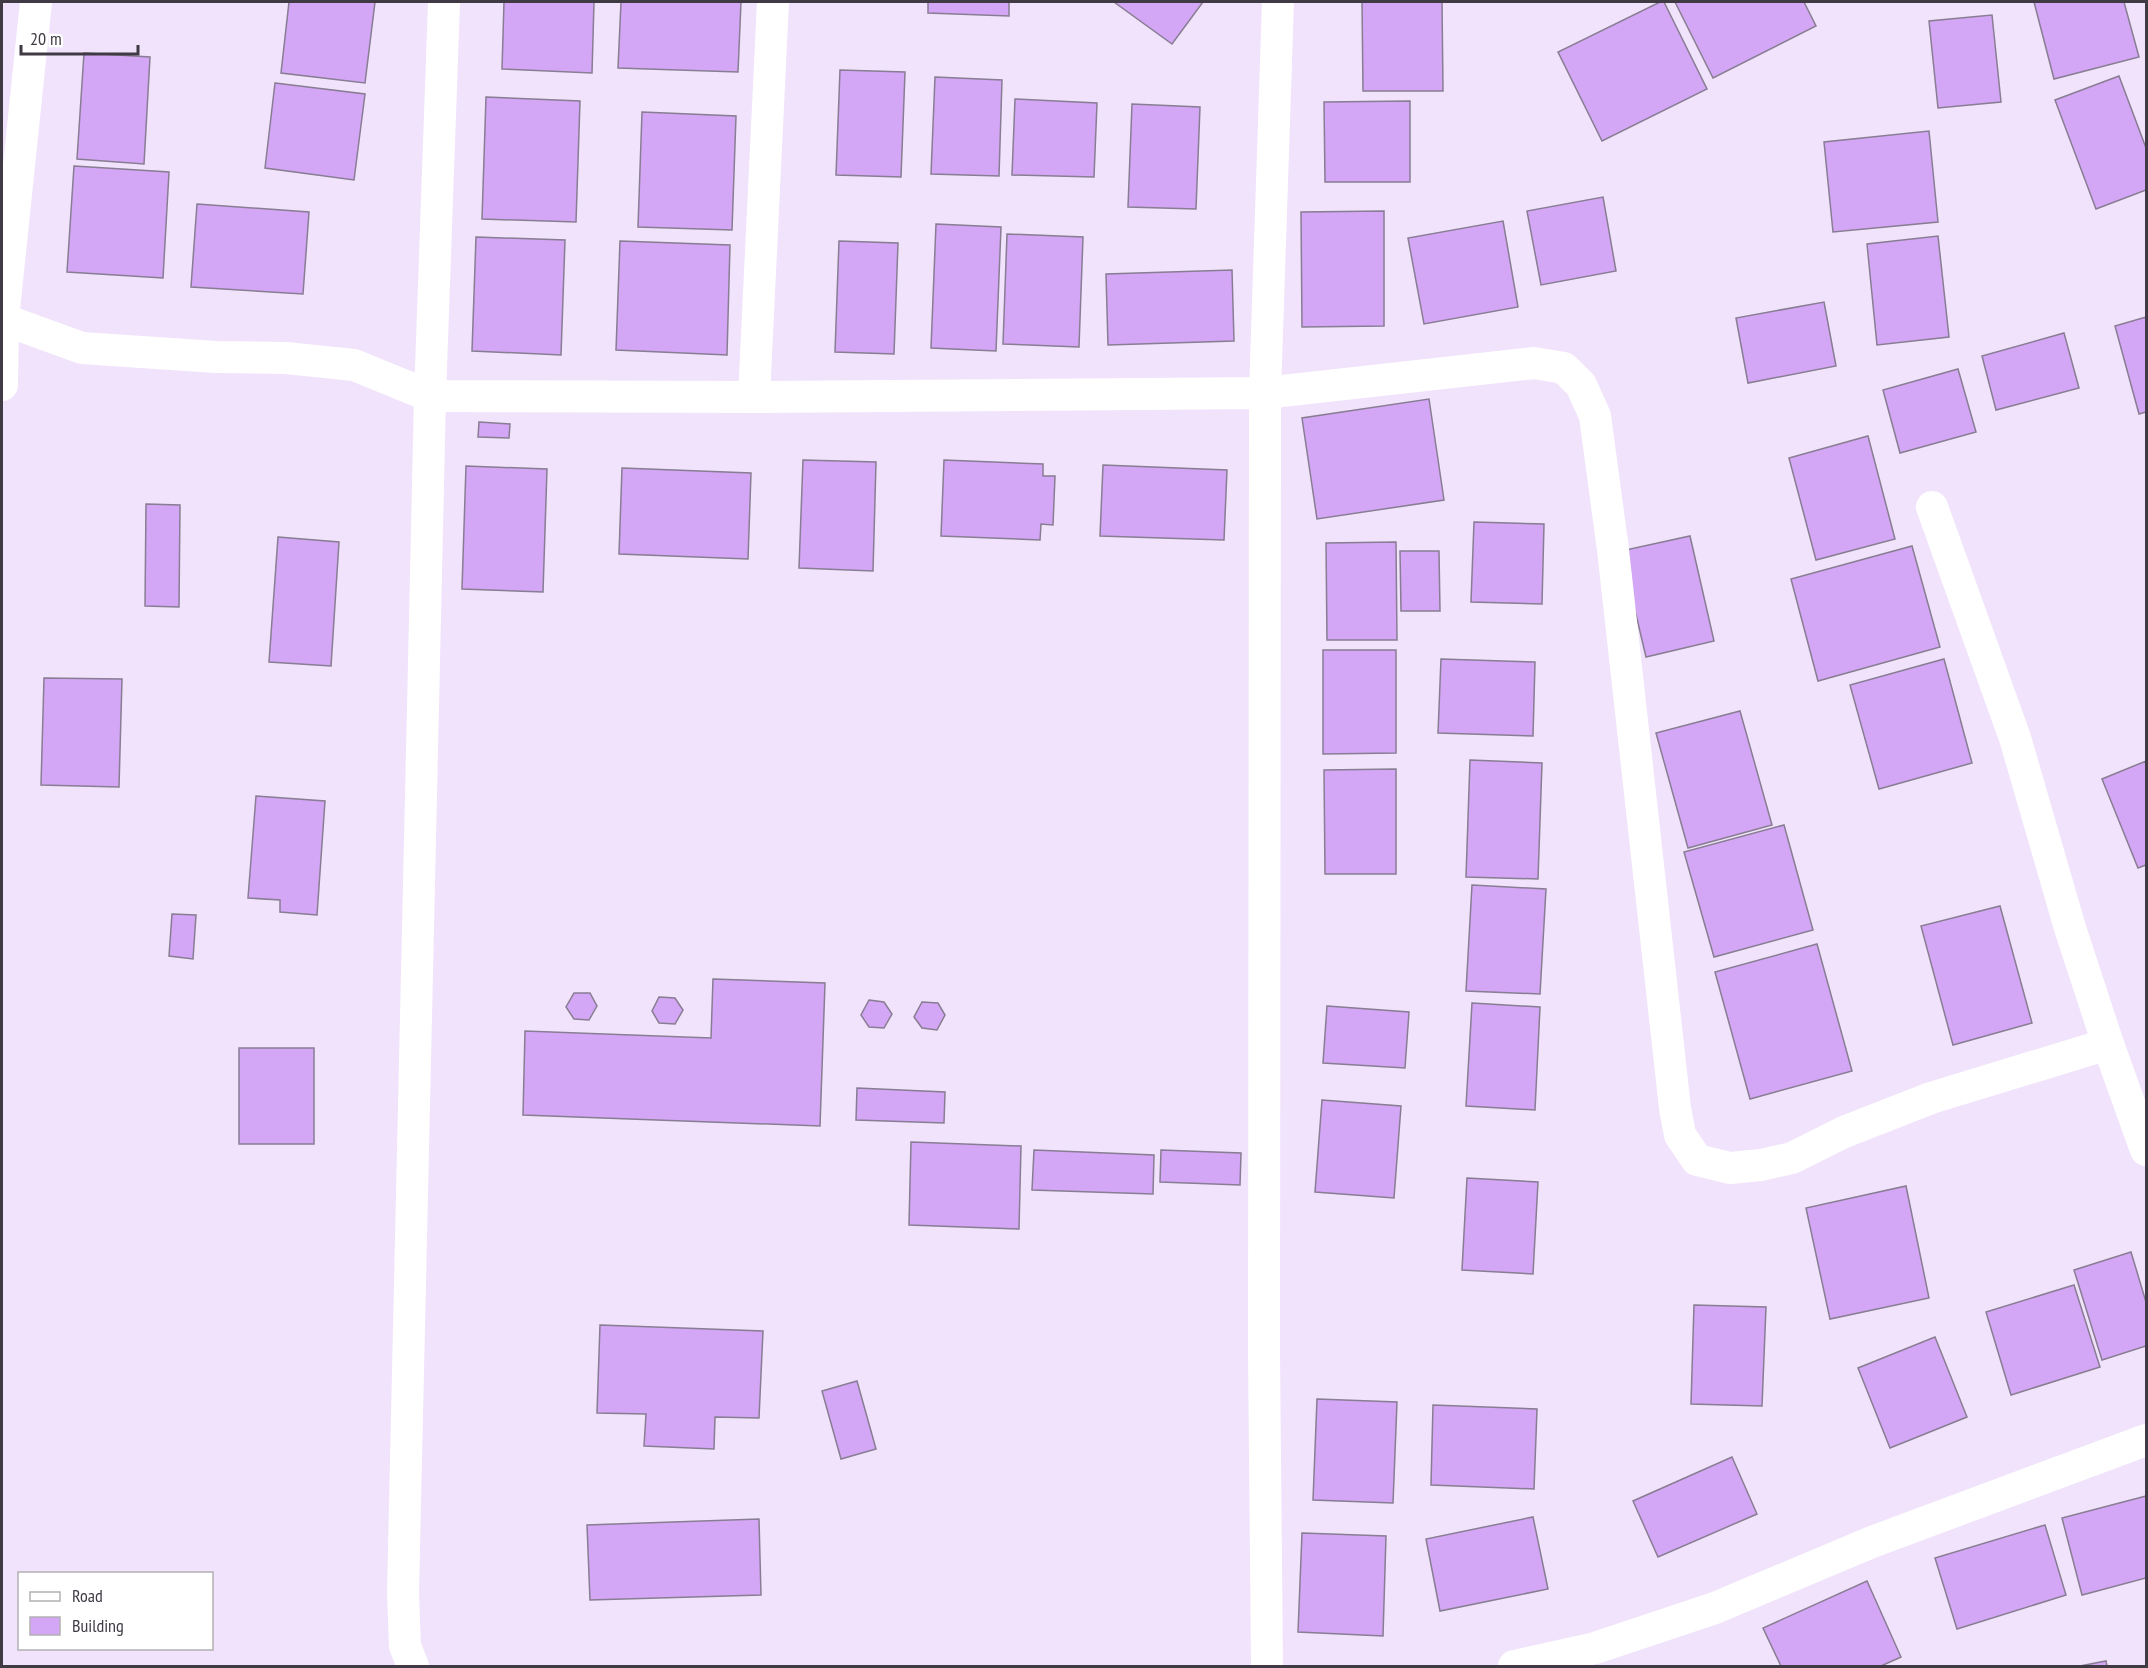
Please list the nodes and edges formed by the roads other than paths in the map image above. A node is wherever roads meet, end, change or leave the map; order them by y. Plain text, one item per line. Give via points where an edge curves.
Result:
1 (36, 2) edge
2 (444, 2) edge
3 (773, 2) edge
4 (1278, 2) edge
5 (2, 319) edge
6 (2, 385) edge
7 (1265, 393) junction
8 (430, 396) junction
9 (754, 397) junction
10 (1932, 507) dead end
11 (2108, 1044) junction
12 (2146, 1150) edge
13 (2146, 1440) edge
14 (413, 1666) edge
15 (1267, 1666) edge
16 (1514, 1666) edge

1 - 5 street
2 - 8 street
3 - 9 street
4 - 7 street
5 - 6 street
5 - 8 street via 81,348 354,365
7 - 9 street
7 - 11 street via 1534,363 1564,368 1581,385 1595,416 1613,550 1675,1108 1680,1135 1698,1160 1730,1168 1792,1158 1844,1132 1931,1098
7 - 15 street
8 - 9 street
8 - 14 street via 403,1593 405,1646
10 - 11 street via 2015,738
11 - 12 street
13 - 16 street via 1872,1542 1715,1608 1595,1648

